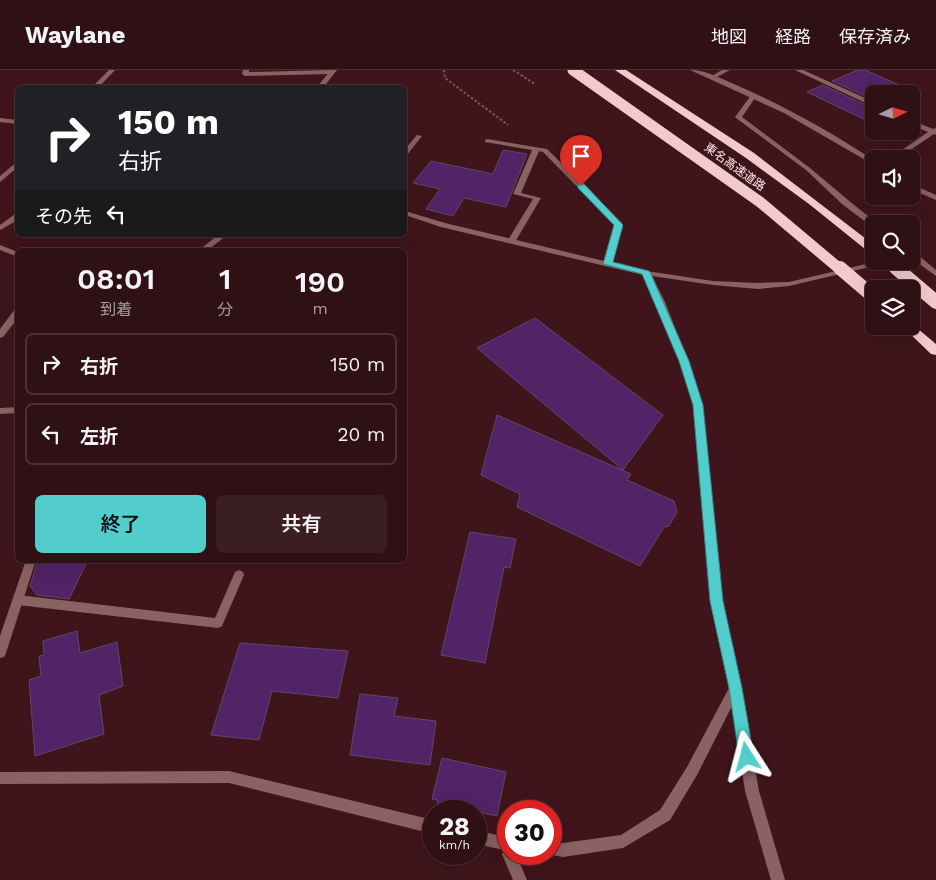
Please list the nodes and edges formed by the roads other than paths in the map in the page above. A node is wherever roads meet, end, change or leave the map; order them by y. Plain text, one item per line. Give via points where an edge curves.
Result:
1 (112, 70) edge
2 (246, 70) edge
3 (573, 70) edge
4 (620, 70) edge
5 (693, 70) edge
6 (727, 70) edge
7 (798, 70) edge
8 (333, 71) edge
9 (713, 77) junction
10 (97, 85) edge
11 (321, 85) edge
12 (754, 94) junction
13 (865, 101) edge
14 (0, 120) edge
15 (15, 122) edge
16 (920, 126) edge
17 (935, 132) edge
18 (419, 136) dead end
19 (487, 141) dead end
20 (536, 149) junction
21 (906, 150) edge
22 (407, 151) edge
23 (865, 158) edge
24 (15, 166) edge
25 (0, 180) edge
26 (920, 190) edge
27 (936, 198) edge
28 (407, 214) edge
29 (865, 217) edge
30 (15, 218) edge
31 (0, 228) edge
32 (220, 237) edge
33 (512, 240) junction
34 (865, 243) edge
35 (0, 247) edge
36 (206, 248) edge
37 (15, 254) edge
38 (920, 261) edge
39 (608, 264) junction
40 (865, 267) edge
41 (898, 270) edge
42 (646, 272) junction
43 (936, 274) edge
44 (865, 290) edge
45 (936, 302) edge
46 (15, 315) edge
47 (0, 335) edge
48 (918, 335) edge
49 (936, 351) edge
50 (15, 410) edge
51 (0, 411) edge
52 (31, 563) edge
53 (239, 574) dead end
54 (18, 600) junction
55 (0, 651) edge
56 (736, 688) junction
57 (0, 778) edge
58 (422, 824) edge
59 (562, 850) edge
60 (514, 865) edge
61 (520, 880) edge
62 (778, 880) edge

1 - 10 street
2 - 8 street via 245,74
3 - 44 highway, 東名高速道路, bridge via 760,202
4 - 34 highway, 東名高速道路 via 740,150
5 - 9 street
6 - 9 street
7 - 13 street
8 - 11 street
9 - 12 street
12 - 23 street
12 - 29 street via 738,117 808,169
14 - 15 street
16 - 17 street
17 - 21 street
18 - 22 street
19 - 20 street
20 - 33 street via 518,194 537,198
20 - 39 street via 545,150 619,225
24 - 25 street
26 - 27 street
28 - 33 street via 444,226
30 - 31 street
32 - 36 street
33 - 39 street
35 - 37 street
38 - 43 street
39 - 42 street
40 - 42 street via 789,284 758,286 713,283
41 - 45 highway, bridge
42 - 56 street via 661,302 698,405 716,601
46 - 47 street
48 - 49 highway
50 - 51 street
52 - 54 street
53 - 54 street via 218,623
54 - 55 street
56 - 59 street via 665,815 623,842
56 - 62 street via 752,791
57 - 58 street via 228,777
60 - 61 street

